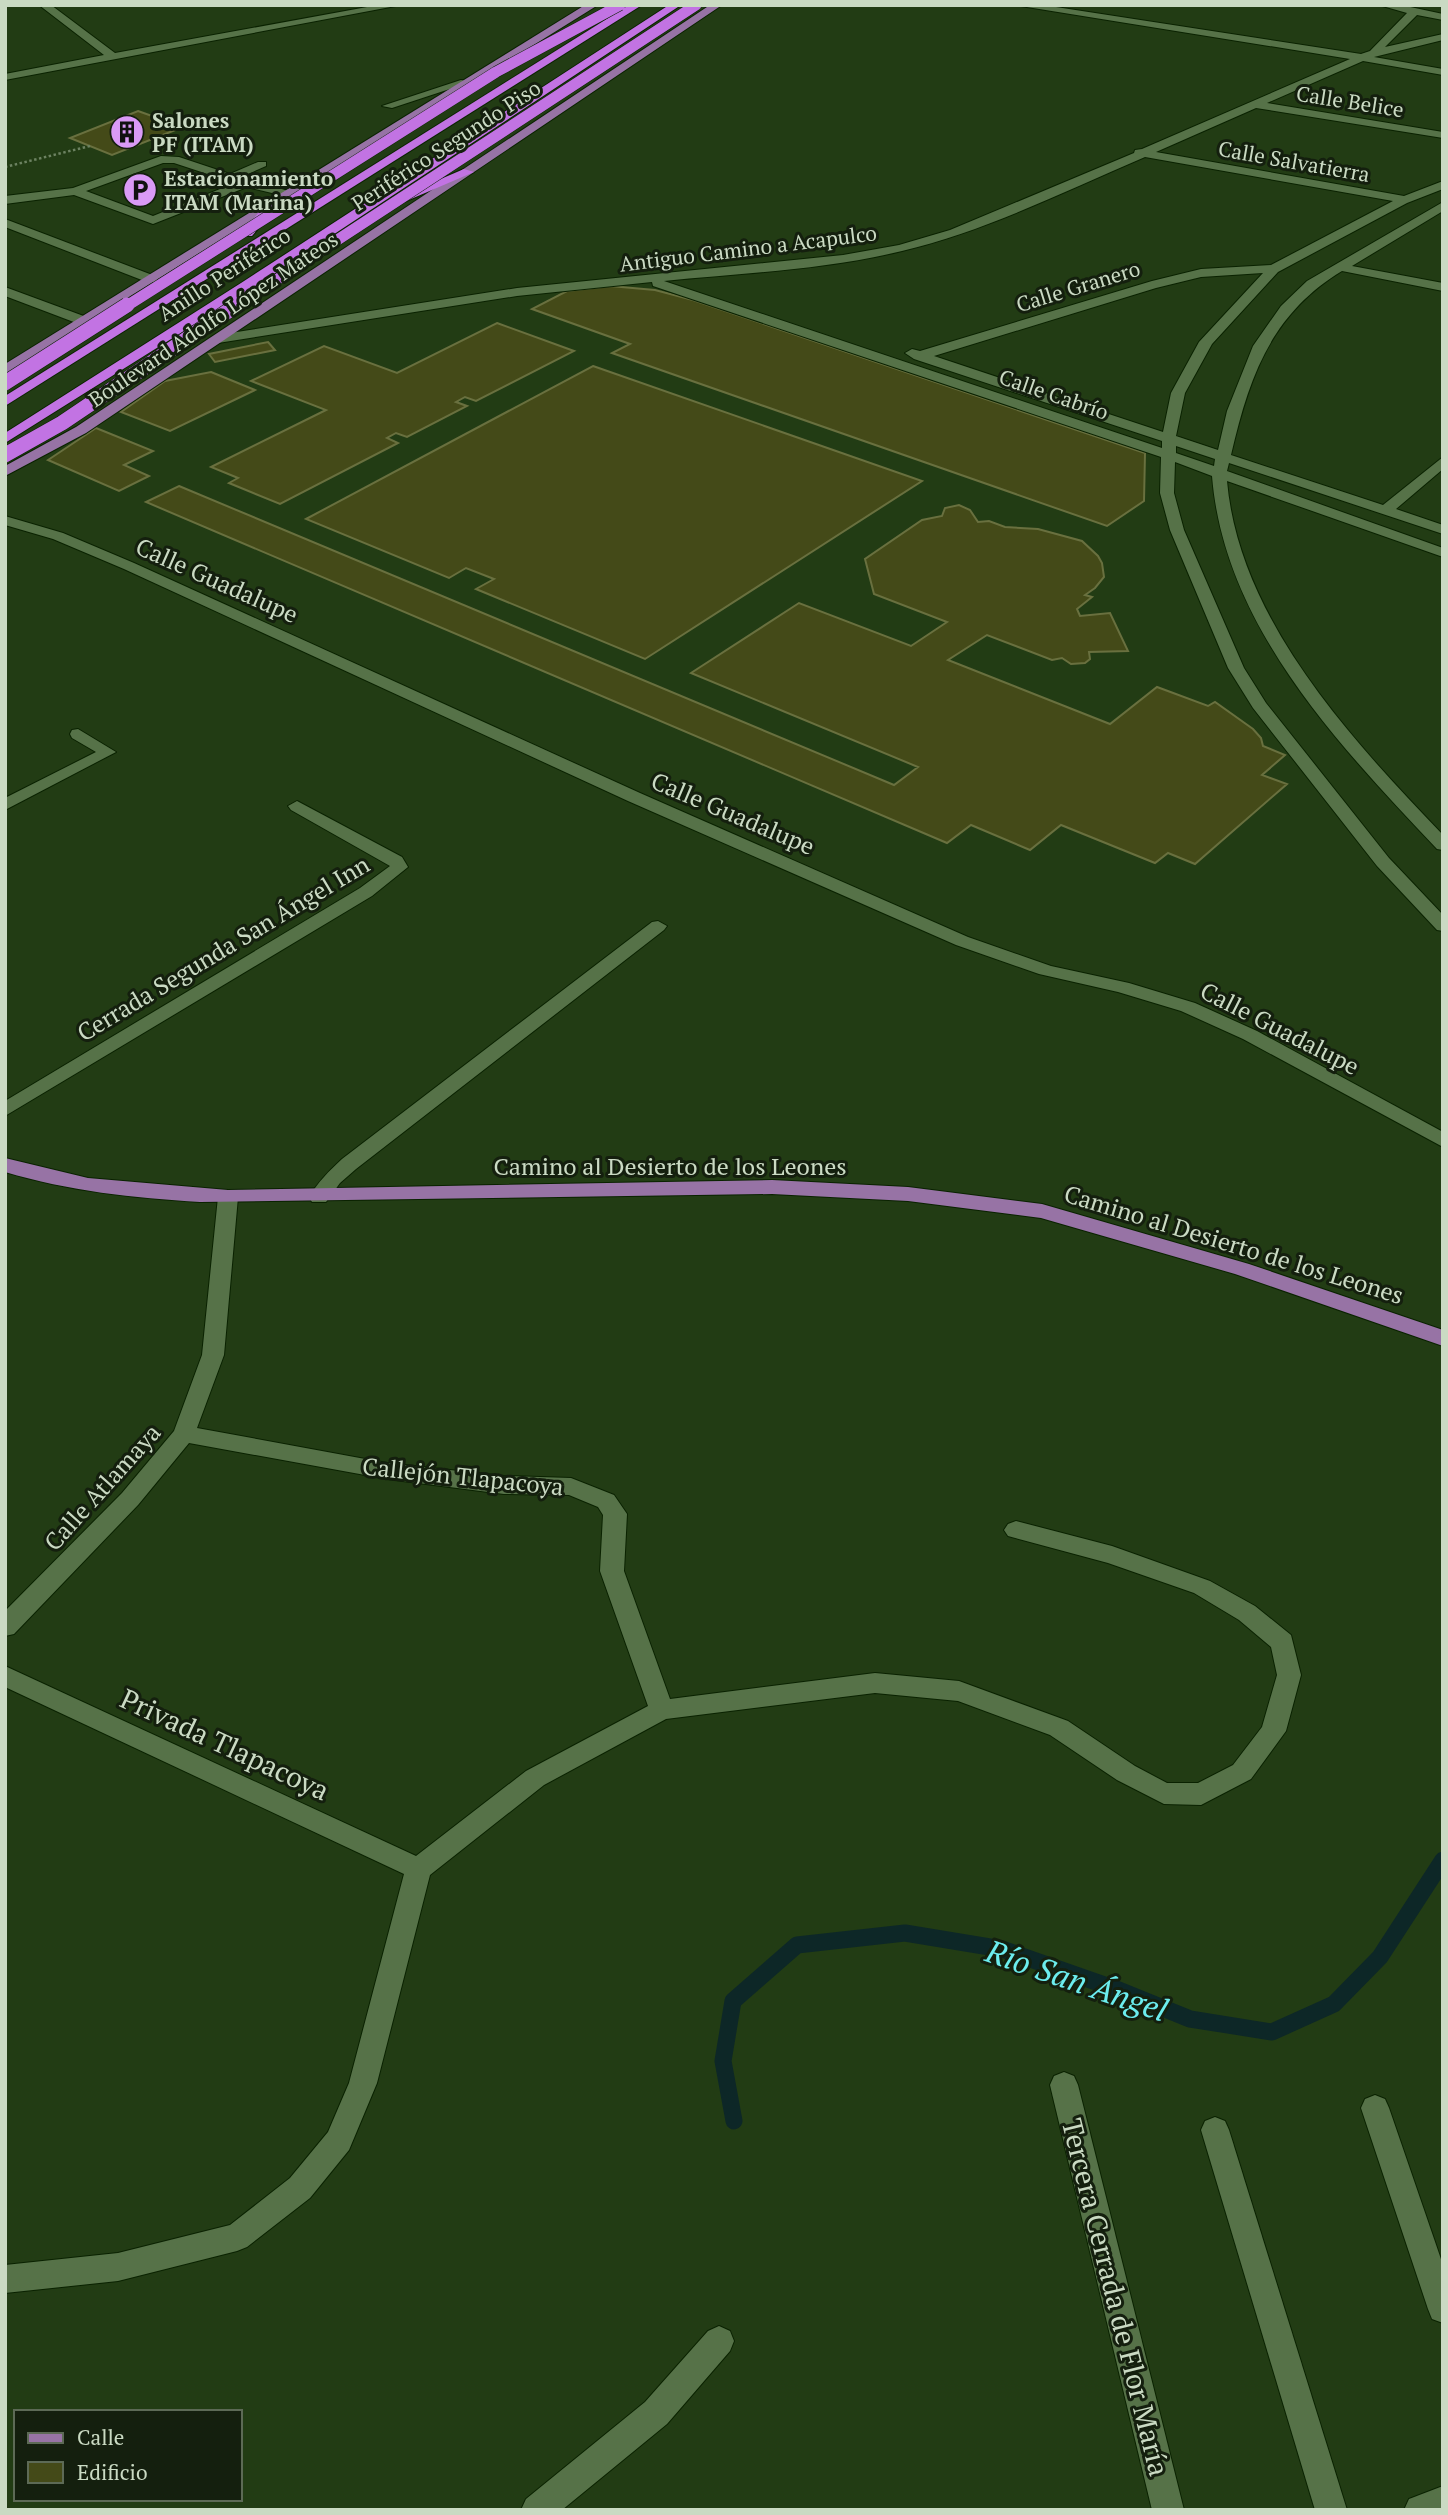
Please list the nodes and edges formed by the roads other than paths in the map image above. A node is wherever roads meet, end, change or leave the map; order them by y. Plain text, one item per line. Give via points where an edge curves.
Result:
1 (44, 5) edge
2 (396, 5) edge
3 (593, 5) edge
4 (620, 5) edge
5 (637, 5) edge
6 (676, 5) edge
7 (696, 5) edge
8 (717, 5) edge
9 (1020, 5) edge
10 (1384, 5) edge
11 (1412, 8) edge
12 (1443, 12) edge
13 (1443, 17) edge
14 (1443, 37) edge
15 (1369, 56) junction
16 (113, 57) junction
17 (1443, 72) edge
18 (5, 77) edge
19 (465, 82) junction
20 (1252, 104) junction
21 (388, 106) dead end
22 (1443, 135) edge
23 (1139, 152) junction
24 (244, 158) dead end
25 (468, 172) junction
26 (230, 178) junction
27 (246, 183) junction
28 (1443, 185) edge
29 (75, 191) junction
30 (289, 193) junction
31 (5, 200) edge
32 (1404, 200) junction
33 (274, 202) junction
34 (1442, 207) edge
35 (346, 220) junction
36 (5, 223) edge
37 (1339, 267) junction
38 (218, 268) junction
39 (1274, 269) junction
40 (684, 276) junction
41 (151, 279) junction
42 (649, 280) junction
43 (711, 285) dead end
44 (1443, 287) edge
45 (5, 291) edge
46 (84, 321) junction
47 (218, 339) junction
48 (894, 347) dead end
49 (921, 355) junction
50 (897, 363) junction
51 (5, 370) edge
52 (5, 383) edge
53 (5, 402) edge
54 (1169, 438) junction
55 (5, 439) edge
56 (5, 455) edge
57 (1168, 455) junction
58 (1223, 456) junction
59 (1443, 461) edge
60 (5, 472) edge
61 (1219, 474) junction
62 (1385, 511) junction
63 (5, 520) edge
64 (1443, 530) edge
65 (1443, 552) edge
66 (78, 734) dead end
67 (5, 805) edge
68 (298, 806) dead end
69 (1443, 845) edge
70 (658, 926) dead end
71 (1443, 926) edge
72 (5, 1110) edge
73 (1443, 1140) edge
74 (6, 1166) edge
75 (228, 1197) junction
76 (319, 1197) junction
77 (1443, 1338) edge
78 (184, 1434) junction
79 (1016, 1530) dead end
80 (5, 1627) edge
81 (5, 1676) edge
82 (662, 1710) junction
83 (418, 1869) junction
84 (1064, 2085) dead end
85 (1375, 2108) dead end
86 (1215, 2130) dead end
87 (5, 2279) edge
88 (1443, 2309) edge
89 (719, 2341) dead end
90 (1443, 2502) edge
91 (537, 2510) edge
92 (1168, 2510) edge
93 (1331, 2510) edge
94 (1420, 2510) edge

1 - 16 street
2 - 16 street
3 - 19 main road
4 - 52 highway, Periférico Segundo Piso, bridge via 496,72
5 - 38 highway, Anillo Periférico
6 - 35 highway, Anillo Periférico
7 - 56 highway, Periférico Segundo Piso, bridge via 62,423
8 - 25 main road, Boulevard Adolfo López Mateos
9 - 15 street
10 - 11 street
11 - 12 street
11 - 13 street
11 - 15 street, Antiguo Camino a Acapulco
14 - 15 street, Antiguo Camino a Acapulco
15 - 17 street
15 - 20 street, Antiguo Camino a Acapulco
16 - 18 street
19 - 21 street
19 - 30 main road
20 - 22 street, Calle Belice
20 - 23 street, Antiguo Camino a Acapulco
23 - 32 street, Calle Salvatierra
23 - 40 street, Antiguo Camino a Acapulco via 954,233 900,248 843,259
24 - 26 street via 262,164
25 - 35 highway
25 - 47 main road, Boulevard Adolfo López Mateos
26 - 27 street
26 - 29 street via 176,159 161,160
27 - 29 street via 153,220
27 - 30 street
28 - 32 street
29 - 31 street
30 - 33 main road
32 - 34 street, Calle Salvatierra
32 - 39 street
33 - 38 highway
33 - 41 main road
34 - 37 street
35 - 55 highway, Anillo Periférico
36 - 41 street
37 - 44 street
37 - 58 street via 1286,309 1260,346 1234,411
38 - 53 highway, Anillo Periférico
39 - 49 street, Calle Granero via 1200,273
39 - 54 street via 1206,342 1178,393
40 - 42 street, Antiguo Camino a Acapulco
40 - 43 street
41 - 46 main road
42 - 47 street, Antiguo Camino a Acapulco via 517,292
42 - 50 street, Calle Cabrío
45 - 46 street
46 - 51 main road
47 - 60 main road, Boulevard Adolfo López Mateos via 82,430
48 - 49 street, Calle Cabrío
49 - 50 street, Calle Granero
49 - 54 street, Calle Cabrío
50 - 57 street, Calle Cabrío
54 - 57 street
54 - 58 street, Calle Cabrío
57 - 61 street, Calle Cabrío
57 - 71 street via 1167,493 1177,530 1236,668 1259,705 1383,862
58 - 61 street
58 - 62 street, Calle Cabrío
59 - 62 street
61 - 65 street, Calle Cabrío
61 - 69 street via 1222,510 1251,595 1284,652 1324,713
62 - 64 street, Calle Cabrío
63 - 73 street, Calle Guadalupe via 129,566 962,942 1046,970 1188,1007 1250,1035
66 - 67 street via 108,752
68 - 72 street, Cerrada Segunda San Ángel Inn via 396,861 398,867 366,892
70 - 76 street via 349,1164
74 - 75 main road, Camino al Desierto de los Leones via 74,1184
75 - 76 main road, Camino al Desierto de los Leones
75 - 78 street, Calle Atlamaya via 213,1355
76 - 77 main road, Camino al Desierto de los Leones via 772,1187 908,1194 1042,1211 1242,1269
78 - 80 street, Calle Atlamaya via 130,1499
78 - 82 street, Callejón Tlapacoya via 387,1471 504,1485 571,1487 606,1501 615,1514 612,1571
79 - 82 street via 1112,1555 1202,1587 1247,1613 1282,1642 1289,1675 1273,1731 1241,1772 1201,1794 1164,1793 1059,1728 959,1690 875,1683
81 - 83 street, Privada Tlapacoya
82 - 83 street via 535,1778
83 - 87 street via 363,2083 339,2141 300,2188 237,2237 118,2267
84 - 92 street, Tercera Cerrada de Flor María
85 - 88 street
86 - 93 street
89 - 91 street via 656,2413
90 - 94 street

